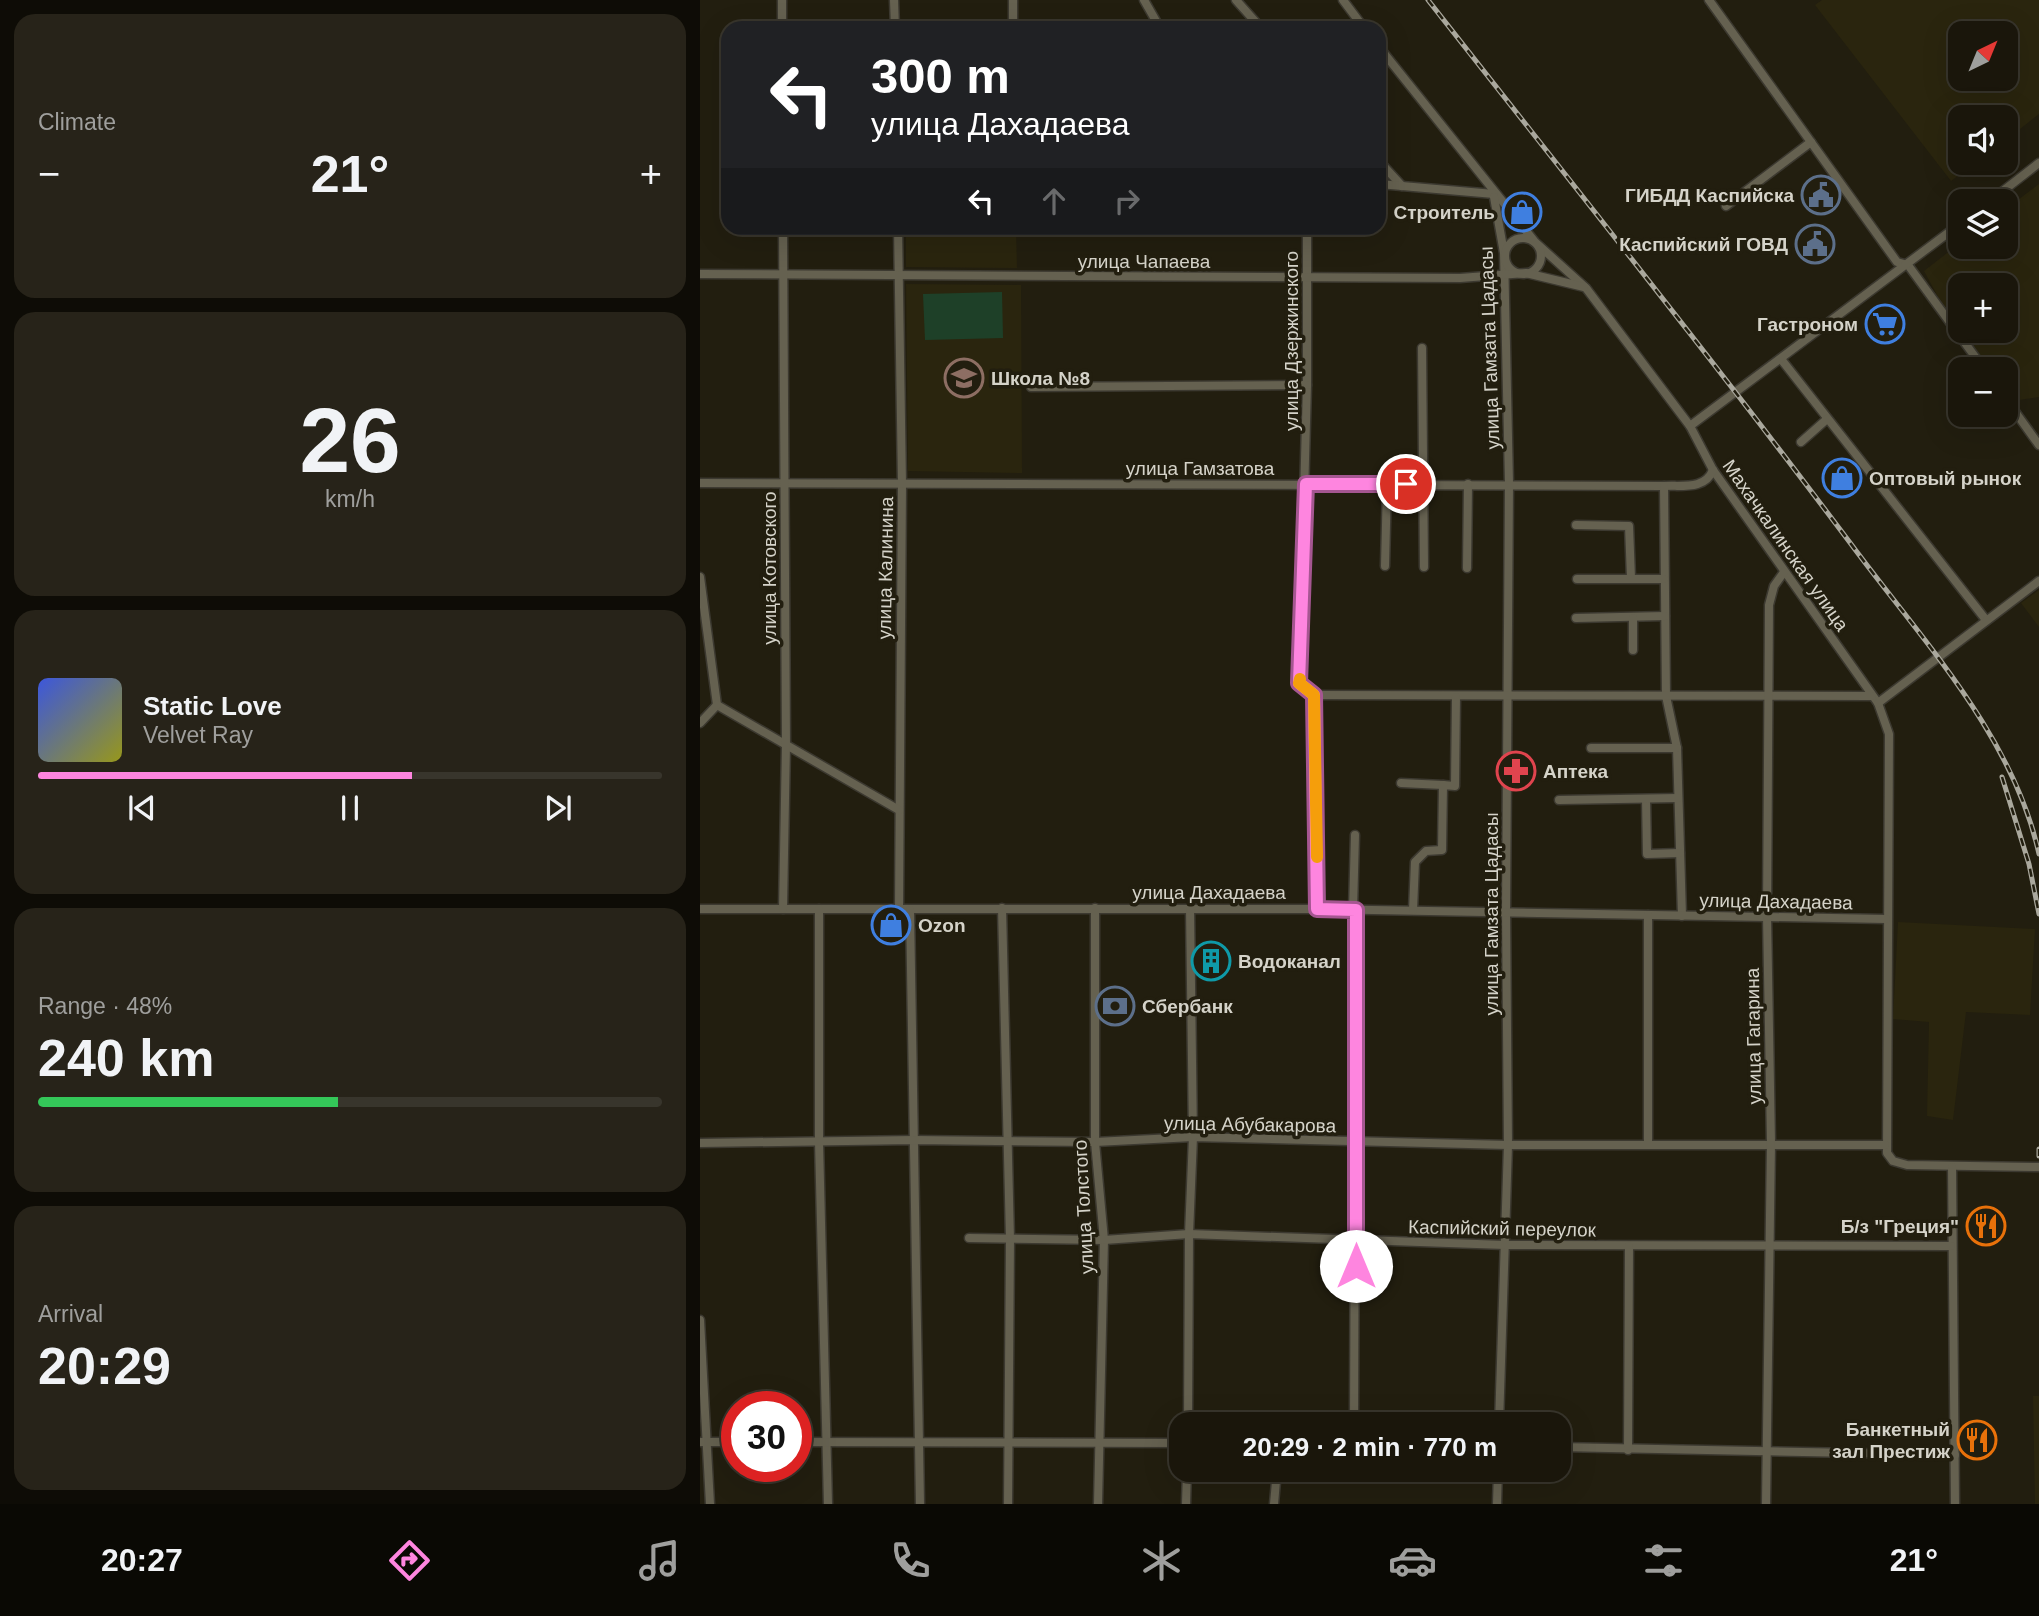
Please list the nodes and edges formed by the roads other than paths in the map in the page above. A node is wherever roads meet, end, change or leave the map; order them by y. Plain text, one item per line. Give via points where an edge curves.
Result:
1 (782, 0) edge
2 (894, 0) edge
3 (1013, 0) edge
4 (1144, 0) edge
5 (1236, 0) edge
6 (1343, 0) edge
7 (1709, 0) edge
8 (782, 21) edge
9 (895, 21) edge
10 (1013, 21) edge
11 (1156, 21) edge
12 (1255, 21) edge
13 (1359, 21) edge
14 (1386, 56) edge
15 (1811, 142) junction
16 (2039, 163) edge
17 (1386, 169) edge
18 (1386, 185) edge
19 (1402, 186) junction
20 (2005, 189) edge
21 (1494, 194) junction
22 (1726, 206) dead end
23 (1948, 233) edge
24 (783, 235) edge
25 (898, 235) edge
26 (1307, 235) edge
27 (1535, 242) junction
28 (1504, 253) junction
29 (1908, 264) junction
30 (1526, 273) junction
31 (700, 274) edge
32 (783, 276) junction
33 (1503, 276) junction
34 (898, 277) junction
35 (1308, 277) junction
36 (1586, 288) junction
37 (1422, 348) dead end
38 (1975, 357) edge
39 (1780, 359) junction
40 (1307, 385) junction
41 (1031, 387) dead end
42 (2018, 416) edge
43 (1827, 419) junction
44 (1690, 426) junction
45 (1801, 442) dead end
46 (2039, 445) edge
47 (1713, 470) junction
48 (700, 483) edge
49 (1509, 483) junction
50 (785, 484) junction
51 (902, 484) junction
52 (1306, 484) junction
53 (1387, 484) junction
54 (1426, 484) junction
55 (1468, 484) junction
56 (1664, 486) junction
57 (1576, 525) dead end
58 (1385, 566) dead end
59 (1424, 567) dead end
60 (1467, 568) dead end
61 (1784, 572) junction
62 (700, 577) edge
63 (1631, 578) junction
64 (1577, 579) dead end
65 (1664, 579) junction
66 (2039, 581) edge
67 (1665, 616) junction
68 (1576, 618) dead end
69 (1633, 618) junction
70 (1986, 620) junction
71 (1633, 650) dead end
72 (1314, 695) junction
73 (1507, 696) junction
74 (1666, 696) junction
75 (1769, 696) junction
76 (1456, 697) junction
77 (1875, 699) junction
78 (717, 705) junction
79 (700, 723) edge
80 (786, 744) junction
81 (1591, 748) dead end
82 (1677, 748) junction
83 (1402, 783) dead end
84 (1443, 785) junction
85 (1678, 798) junction
86 (1646, 799) junction
87 (1559, 800) dead end
88 (899, 810) junction
89 (1355, 835) dead end
90 (1680, 853) junction
91 (1002, 908) junction
92 (1095, 908) junction
93 (1190, 908) junction
94 (700, 909) edge
95 (783, 909) junction
96 (818, 909) junction
97 (900, 909) junction
98 (1317, 909) junction
99 (910, 910) junction
100 (1354, 910) junction
101 (1413, 910) junction
102 (1506, 911) junction
103 (1648, 915) junction
104 (1682, 916) junction
105 (1767, 916) junction
106 (1886, 919) junction
107 (1193, 1137) junction
108 (914, 1140) junction
109 (1006, 1141) junction
110 (1355, 1141) junction
111 (819, 1142) junction
112 (1096, 1142) junction
113 (700, 1143) edge
114 (1771, 1143) junction
115 (1507, 1144) junction
116 (1648, 1144) junction
117 (1885, 1145) junction
118 (1952, 1167) junction
119 (2039, 1167) edge
120 (1189, 1234) junction
121 (970, 1238) dead end
122 (1010, 1239) junction
123 (1104, 1240) junction
124 (1357, 1240) junction
125 (1505, 1245) junction
126 (1629, 1246) junction
127 (1768, 1246) junction
128 (1951, 1246) junction
129 (700, 1320) edge
130 (1188, 1412) edge
131 (1354, 1412) edge
132 (1499, 1412) edge
133 (828, 1441) junction
134 (920, 1441) junction
135 (1098, 1441) junction
136 (812, 1442) edge
137 (704, 1443) edge
138 (1169, 1443) edge
139 (1010, 1444) junction
140 (1571, 1448) edge
141 (1628, 1450) junction
142 (1765, 1451) junction
143 (1955, 1455) junction
144 (1187, 1482) edge
145 (1276, 1482) edge
146 (1498, 1482) edge
147 (710, 1504) edge
148 (828, 1504) edge
149 (920, 1504) edge
150 (1008, 1504) edge
151 (1098, 1504) edge
152 (1186, 1504) edge
153 (1275, 1504) edge
154 (1497, 1504) edge
155 (1766, 1504) edge
156 (1955, 1504) edge

1 - 8 street
2 - 9 street
3 - 10 street
4 - 11 street
5 - 12 street
6 - 13 street
7 - 15 street
14 - 21 street, Махачкалинская улица
15 - 22 street
15 - 29 street via 1897,262
16 - 20 street
17 - 19 street
18 - 19 street
19 - 21 street
21 - 27 street, Махачкалинская улица
21 - 28 street, улица Гамзата Цадасы
23 - 29 street
24 - 32 street, улица Котовского
25 - 34 street, улица Калинина
26 - 35 street, улица Дзержинского
27 - 28 street via 1519,238
27 - 30 street via 1541,258 1536,268
27 - 36 street, Махачкалинская улица
28 - 30 street via 1511,268
28 - 33 street, улица Гамзата Цадасы
29 - 38 street
29 - 39 street
30 - 33 street, улица Чапаева
30 - 36 street, улица Чапаева
31 - 32 street, улица Чапаева
32 - 34 street, улица Чапаева
32 - 50 street, улица Котовского
33 - 35 street, улица Чапаева
33 - 49 street, улица Гамзата Цадасы
34 - 35 street, улица Чапаева
34 - 51 street, улица Калинина
35 - 40 street, улица Дзержинского
36 - 44 street, Махачкалинская улица
37 - 54 street
39 - 43 street
39 - 44 street
40 - 41 street
40 - 52 street, улица Дзержинского
42 - 46 street
43 - 45 street
43 - 70 street
44 - 47 street, Махачкалинская улица
47 - 56 street, улица Гамзатова via 1701,484
47 - 61 street, Махачкалинская улица
48 - 50 street, улица Гамзатова
49 - 55 street, улица Гамзатова
49 - 56 street, улица Гамзатова
49 - 73 street, улица Гамзата Цадасы
50 - 51 street, улица Гамзатова
50 - 80 street, улица Котовского
51 - 52 street, улица Гамзатова
51 - 88 street, улица Калинина
52 - 53 street, улица Гамзатова
52 - 72 street, улица Дзержинского via 1299,683
53 - 54 street, улица Гамзатова
53 - 58 street
54 - 55 street, улица Гамзатова
54 - 59 street
55 - 60 street
56 - 65 street
57 - 63 street via 1629,526
61 - 75 street, улица Гагарина via 1770,597
61 - 77 street, Махачкалинская улица
62 - 78 street
63 - 64 street
63 - 65 street
65 - 67 street
66 - 70 street
67 - 69 street
67 - 74 street
68 - 69 street
69 - 71 street
70 - 77 street
72 - 76 street
72 - 98 street, улица Дзержинского
73 - 74 street
73 - 76 street
73 - 102 street, улица Гамзата Цадасы
74 - 75 street
74 - 82 street
75 - 77 street
75 - 105 street, улица Гагарина
76 - 84 street via 1455,786
77 - 106 street, Махачкалинская улица via 1889,734
78 - 79 street
78 - 80 street
80 - 88 street
80 - 95 street, улица Котовского
81 - 82 street
82 - 85 street
83 - 84 street
84 - 101 street via 1443,850 1426,851 1415,862
85 - 86 street
85 - 90 street
86 - 87 street
86 - 90 street via 1647,854
88 - 97 street, улица Калинина
89 - 100 street
90 - 104 street
91 - 92 street, улица Дахадаева
91 - 99 street, улица Дахадаева
91 - 109 street
92 - 93 street, улица Дахадаева
92 - 112 street, улица Толстого
93 - 98 street, улица Дахадаева
93 - 107 street
94 - 95 street, улица Дахадаева
95 - 96 street, улица Дахадаева
96 - 97 street, улица Дахадаева
96 - 111 street
97 - 99 street, улица Дахадаева
98 - 100 street, улица Дахадаева
99 - 108 street
100 - 101 street, улица Дахадаева
100 - 110 street
101 - 102 street, улица Дахадаева
102 - 103 street, улица Дахадаева
102 - 115 street, улица Гамзата Цадасы
103 - 104 street, улица Дахадаева
103 - 116 street
104 - 105 street, улица Дахадаева
105 - 106 street, улица Дахадаева
105 - 114 street, улица Гагарина
106 - 117 street, Махачкалинская улица
107 - 110 street, улица Абубакарова
107 - 112 street, улица Абубакарова
107 - 120 street
108 - 109 street, улица Абубакарова
108 - 111 street, улица Абубакарова
108 - 134 street
109 - 112 street, улица Абубакарова
109 - 122 street
110 - 115 street, улица Абубакарова
110 - 124 street
111 - 113 street, улица Абубакарова
111 - 133 street
112 - 123 street, улица Толстого
114 - 116 street, улица Абубакарова
114 - 117 street, улица Абубакарова
114 - 127 street, улица Гагарина
115 - 116 street, улица Абубакарова
115 - 125 street, улица Гамзата Цадасы
117 - 118 street, Махачкалинская улица via 1893,1161
118 - 119 street
118 - 128 street
120 - 123 street, Каспийский переулок
120 - 124 street, Каспийский переулок
120 - 130 street
121 - 122 street, Каспийский переулок
122 - 123 street, Каспийский переулок
122 - 139 street
123 - 135 street, улица Толстого
124 - 125 street, Каспийский переулок
124 - 131 street
125 - 126 street, Каспийский переулок
125 - 132 street, улица Гамзата Цадасы
126 - 127 street, Каспийский переулок
126 - 141 street
127 - 128 street, Каспийский переулок
127 - 142 street, улица Гагарина
128 - 143 street
129 - 137 street
133 - 134 street
133 - 136 street
133 - 148 street
134 - 139 street
134 - 149 street
135 - 138 street
135 - 139 street
135 - 151 street, улица Толстого
137 - 147 street
139 - 150 street
140 - 141 street
141 - 142 street
142 - 143 street
142 - 155 street, улица Гагарина
143 - 156 street
144 - 152 street
145 - 153 street
146 - 154 street

